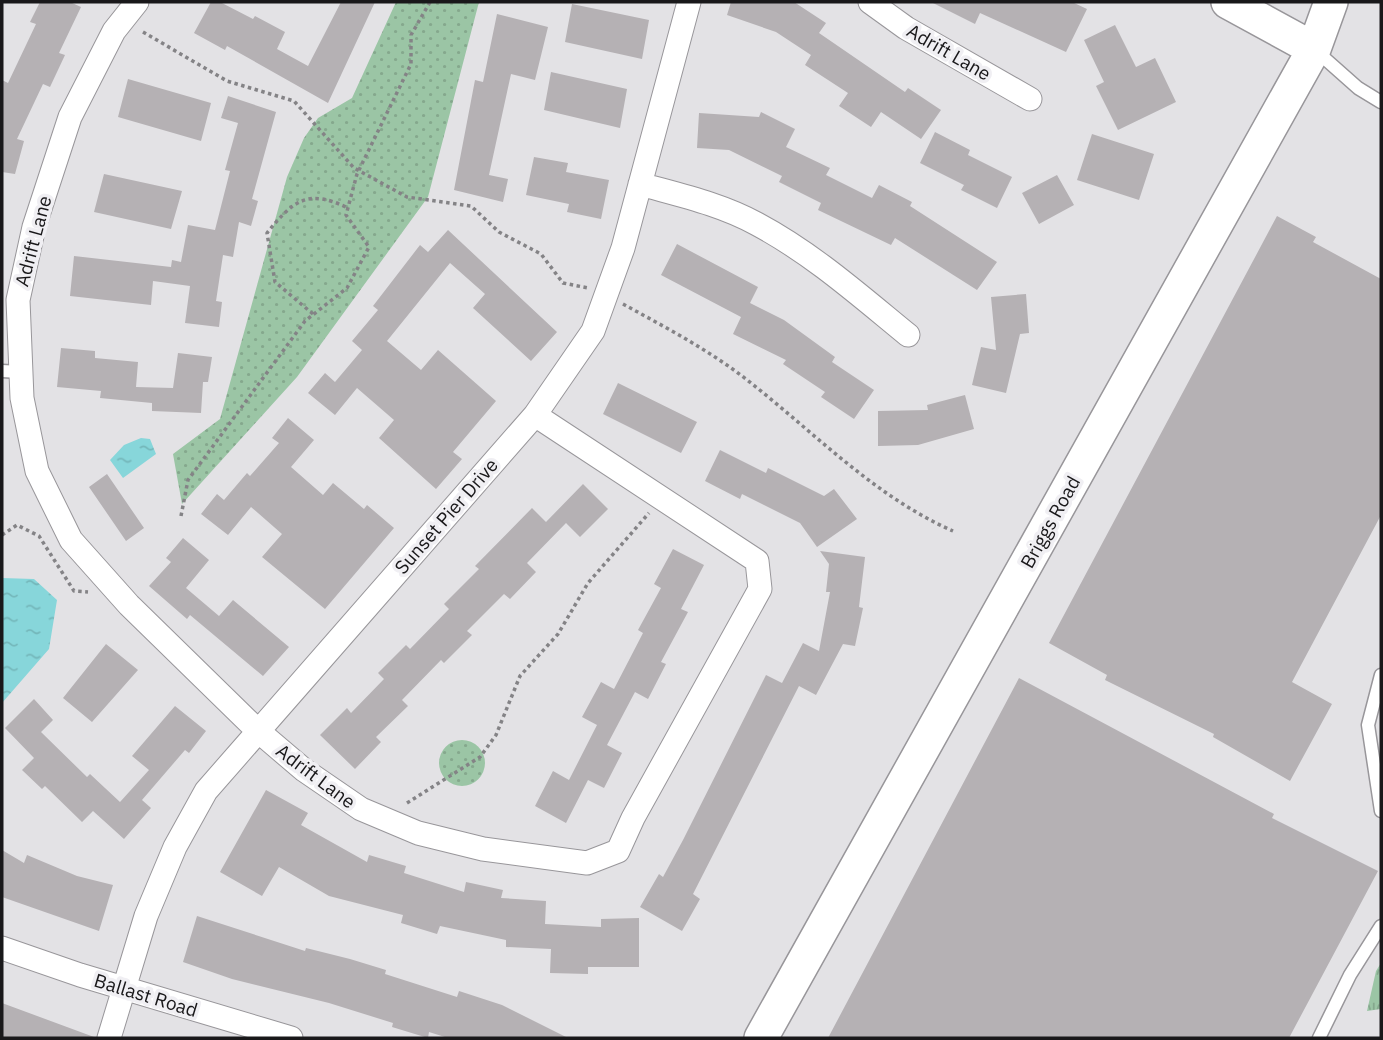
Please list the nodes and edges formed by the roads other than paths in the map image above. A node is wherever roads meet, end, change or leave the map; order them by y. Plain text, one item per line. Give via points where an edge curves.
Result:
1 (137, 2) edge
2 (689, 2) edge
3 (870, 2) edge
4 (1228, 2) edge
5 (1331, 2) edge
6 (1314, 49) junction
7 (1030, 99) dead end
8 (1381, 102) edge
9 (640, 184) junction
10 (908, 335) dead end
11 (11, 372) edge
12 (535, 415) junction
13 (1381, 675) edge
14 (257, 730) junction
15 (1381, 811) edge
16 (1381, 926) edge
17 (2, 948) edge
18 (125, 989) junction
19 (109, 1038) edge
20 (290, 1038) edge
21 (761, 1038) edge
22 (1319, 1038) edge

1 - 11 street, Adrift Lane via 114,32 70,117 34,227 18,300
2 - 9 street, Sunset Pier Drive
3 - 7 street, Adrift Lane via 906,28
4 - 6 main road
5 - 6 main road, Briggs Road
6 - 8 lane
6 - 21 main road, Briggs Road
9 - 10 street via 755,222 813,257
9 - 12 street, Sunset Pier Drive via 593,331
11 - 14 street, Adrift Lane via 22,398 37,471 71,540 128,605
12 - 14 street, Sunset Pier Drive
12 - 14 street, Adrift Lane via 757,561 760,589 618,851 587,863 483,849 418,833 361,809
13 - 15 lane via 1368,725
14 - 18 street, Sunset Pier Drive via 206,791 175,847 146,916
16 - 22 lane
17 - 18 street, Ballast Road
18 - 19 street, Sunset Pier Drive
18 - 20 street, Ballast Road

